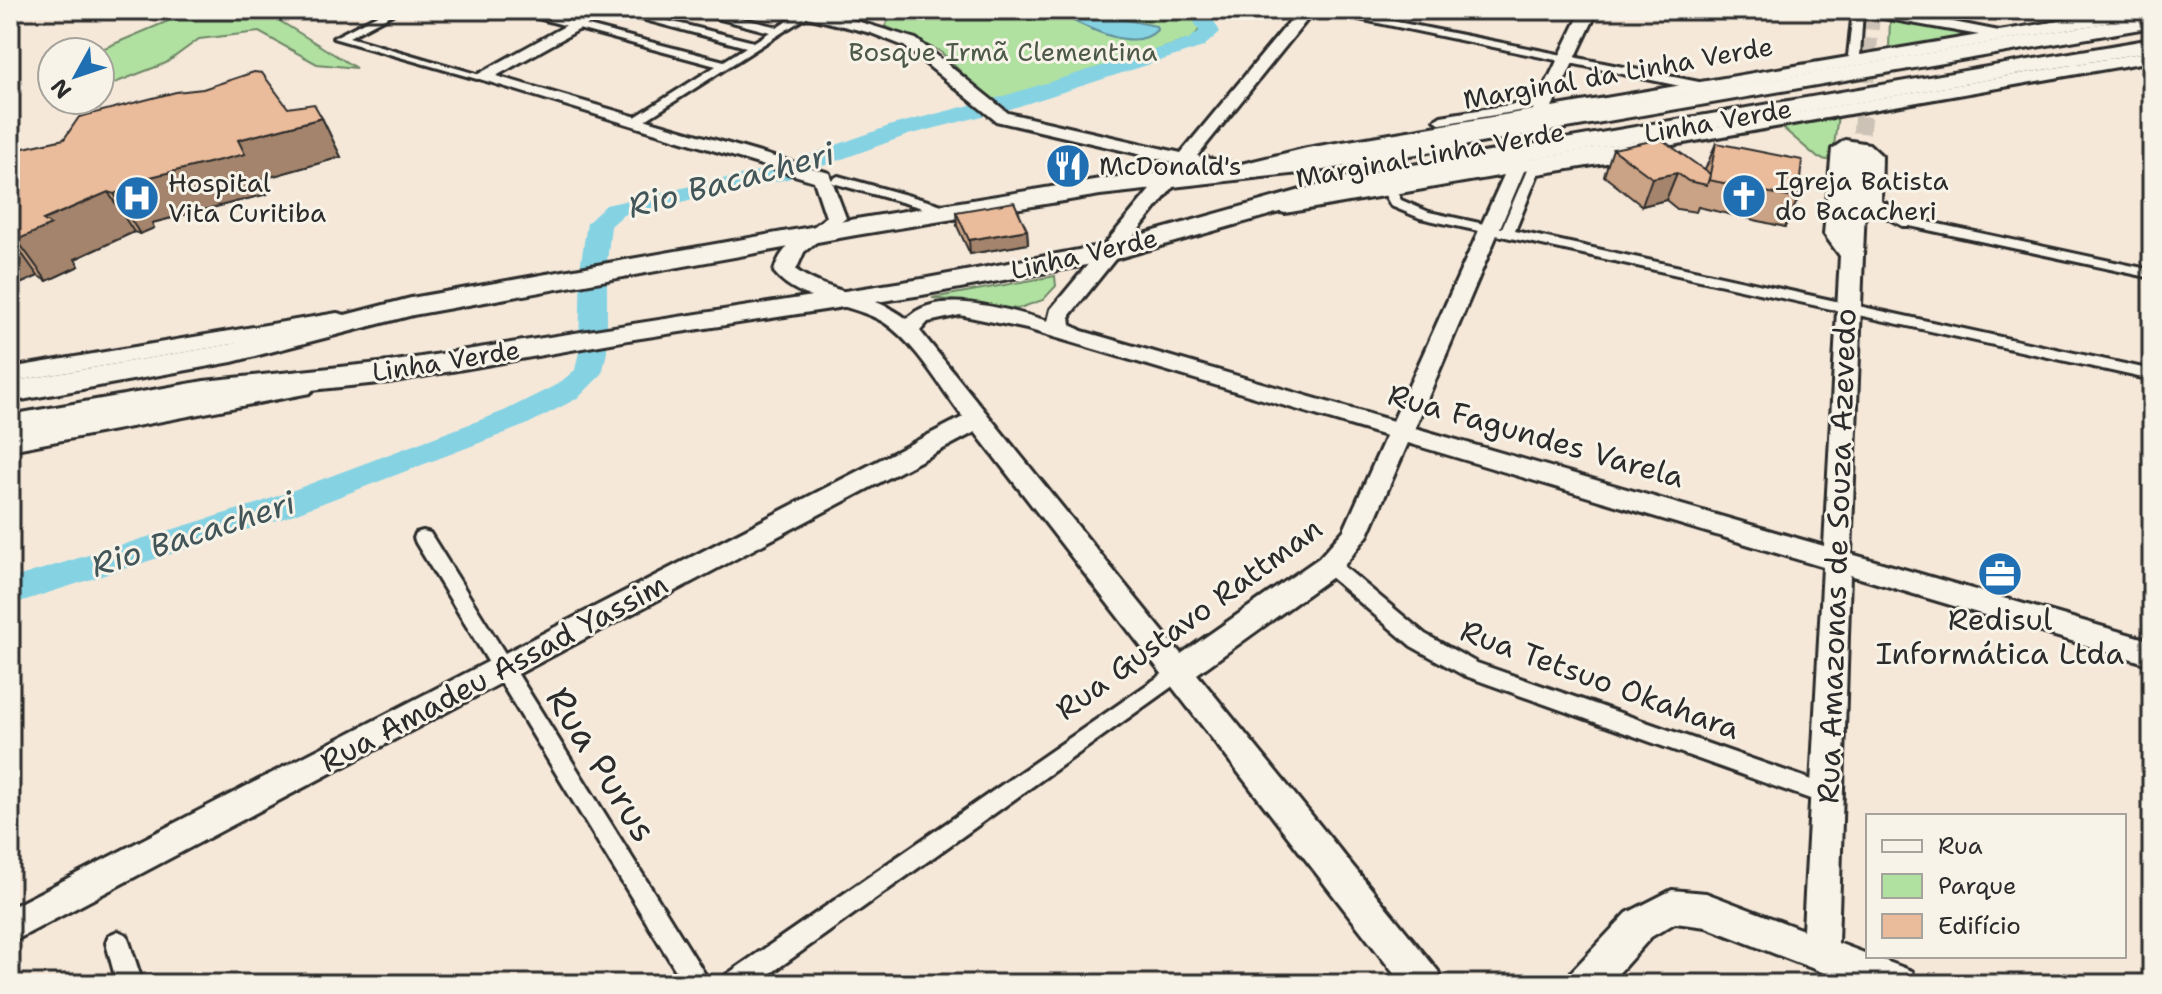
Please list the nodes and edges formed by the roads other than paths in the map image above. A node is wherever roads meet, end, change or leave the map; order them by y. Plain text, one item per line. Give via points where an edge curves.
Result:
1 (395, 10) edge
2 (513, 10) edge
3 (606, 10) edge
4 (658, 10) edge
5 (691, 10) edge
6 (787, 10) edge
7 (1307, 10) edge
8 (1321, 10) edge
9 (1590, 10) edge
10 (1858, 10) edge
11 (1876, 11) edge
12 (810, 12) edge
13 (2143, 16) edge
14 (576, 26) junction
15 (2055, 27) joint
16 (780, 31) junction
17 (2012, 36) junction
18 (2152, 45) edge
19 (756, 46) junction
20 (1854, 56) dead end
21 (2152, 56) edge
22 (2133, 59) junction
23 (1566, 60) junction
24 (726, 65) junction
25 (2152, 65) edge
26 (1644, 76) junction
27 (481, 77) junction
28 (2004, 83) junction
29 (1934, 84) junction
30 (1704, 87) junction
31 (1665, 94) junction
32 (1543, 106) joint
33 (1441, 120) dead end
34 (636, 122) junction
35 (1651, 142) junction
36 (1859, 159) tunnel mouth
37 (1177, 169) junction
38 (1237, 171) junction
39 (1515, 171) tunnel mouth
40 (838, 180) dead end
41 (1388, 188) junction
42 (948, 211) junction
43 (1219, 220) junction
44 (1910, 222) junction
45 (1499, 231) junction
46 (815, 234) junction
47 (1108, 253) junction
48 (1850, 256) junction
49 (2152, 274) edge
50 (852, 299) junction
51 (411, 307) junction
52 (1848, 308) junction
53 (908, 331) junction
54 (1074, 336) junction
55 (389, 372) junction
56 (10, 375) edge
57 (2152, 375) edge
58 (10, 392) edge
59 (978, 420) junction
60 (10, 426) edge
61 (1403, 432) junction
62 (10, 442) edge
63 (423, 538) dead end
64 (1837, 560) junction
65 (1329, 565) junction
66 (2152, 653) edge
67 (503, 668) junction
68 (1177, 672) junction
69 (1827, 795) junction
70 (10, 926) edge
71 (118, 943) dead end
72 (1820, 954) junction
73 (130, 984) edge
74 (698, 984) edge
75 (735, 984) edge
76 (1425, 984) edge
77 (1585, 984) edge
78 (1899, 984) edge

1 - 27 street via 339,38
2 - 14 street
3 - 14 main road
4 - 19 street via 643,18
5 - 16 street
6 - 12 main road
7 - 37 main road
8 - 23 street
9 - 23 main road
10 - 20 street
11 - 17 main road
12 - 16 street
12 - 37 main road via 916,46 1002,117
13 - 15 highway
13 - 38 highway, Linha Verde via 1318,164
14 - 24 street
14 - 27 main road
15 - 17 main road, Marginal da Linha Verde
16 - 19 street
17 - 30 main road, Marginal da Linha Verde
18 - 29 highway, Linha Verde
19 - 24 street
21 - 22 main road
22 - 25 main road
22 - 28 main road
23 - 26 street
23 - 32 main road
24 - 34 street
26 - 30 street
26 - 31 street
27 - 34 main road
28 - 29 highway
28 - 35 main road
29 - 43 highway, Linha Verde via 1372,180
30 - 31 main road, Marginal da Linha Verde
31 - 38 main road, Marginal da Linha Verde via 1307,154
32 - 33 street
34 - 46 main road via 824,179 836,214
35 - 41 main road, Marginal Linha Verde
35 - 45 street via 1612,158 1533,171
36 - 48 main road, Rua Amazonas de Souza Azevedo
37 - 38 highway, Linha Verde
37 - 42 highway, Linha Verde
37 - 47 main road
39 - 45 main road, Rua Gustavo Rattman
40 - 42 street
41 - 43 main road, Marginal Linha Verde
41 - 45 street via 1390,198 1404,208
42 - 46 highway, Linha Verde
43 - 47 highway, Linha Verde
44 - 48 main road via 1869,222 1863,242
44 - 48 main road via 1874,205 1873,156 1845,146 1834,234
44 - 49 street
45 - 52 street
45 - 61 main road, Rua Gustavo Rattman
46 - 50 main road via 791,256 785,272
46 - 51 highway, Linha Verde
47 - 50 highway, Linha Verde
47 - 54 main road via 1057,318 1060,328
48 - 52 main road, Rua Amazonas de Souza Azevedo
50 - 53 main road via 883,311
50 - 55 highway, Linha Verde
51 - 56 main road
51 - 58 highway, Linha Verde via 232,353
52 - 57 street
52 - 64 main road, Rua Amazonas de Souza Azevedo
53 - 54 main road, Rua Fagundes Varela via 918,317 951,307
53 - 59 main road
54 - 61 main road, Rua Fagundes Varela
55 - 60 highway, Linha Verde via 204,391
55 - 62 main road
59 - 67 main road, Rua Amadeu Assad Yassim
59 - 68 main road
61 - 64 main road, Rua Fagundes Varela
61 - 65 main road, Rua Gustavo Rattman via 1364,521
63 - 67 street, Rua Purus
64 - 66 main road, Rua Fagundes Varela
64 - 69 main road, Rua Amazonas de Souza Azevedo
65 - 68 main road, Rua Gustavo Rattman
65 - 69 street, Rua Tetsuo Okahara via 1418,640 1470,669
67 - 70 main road, Rua Amadeu Assad Yassim
67 - 74 street, Rua Purus
68 - 75 street, Rua Gustavo Rattman
68 - 76 main road
69 - 72 main road, Rua Amazonas de Souza Azevedo
71 - 73 street
72 - 77 main road via 1706,910 1672,906 1639,925
72 - 78 main road

